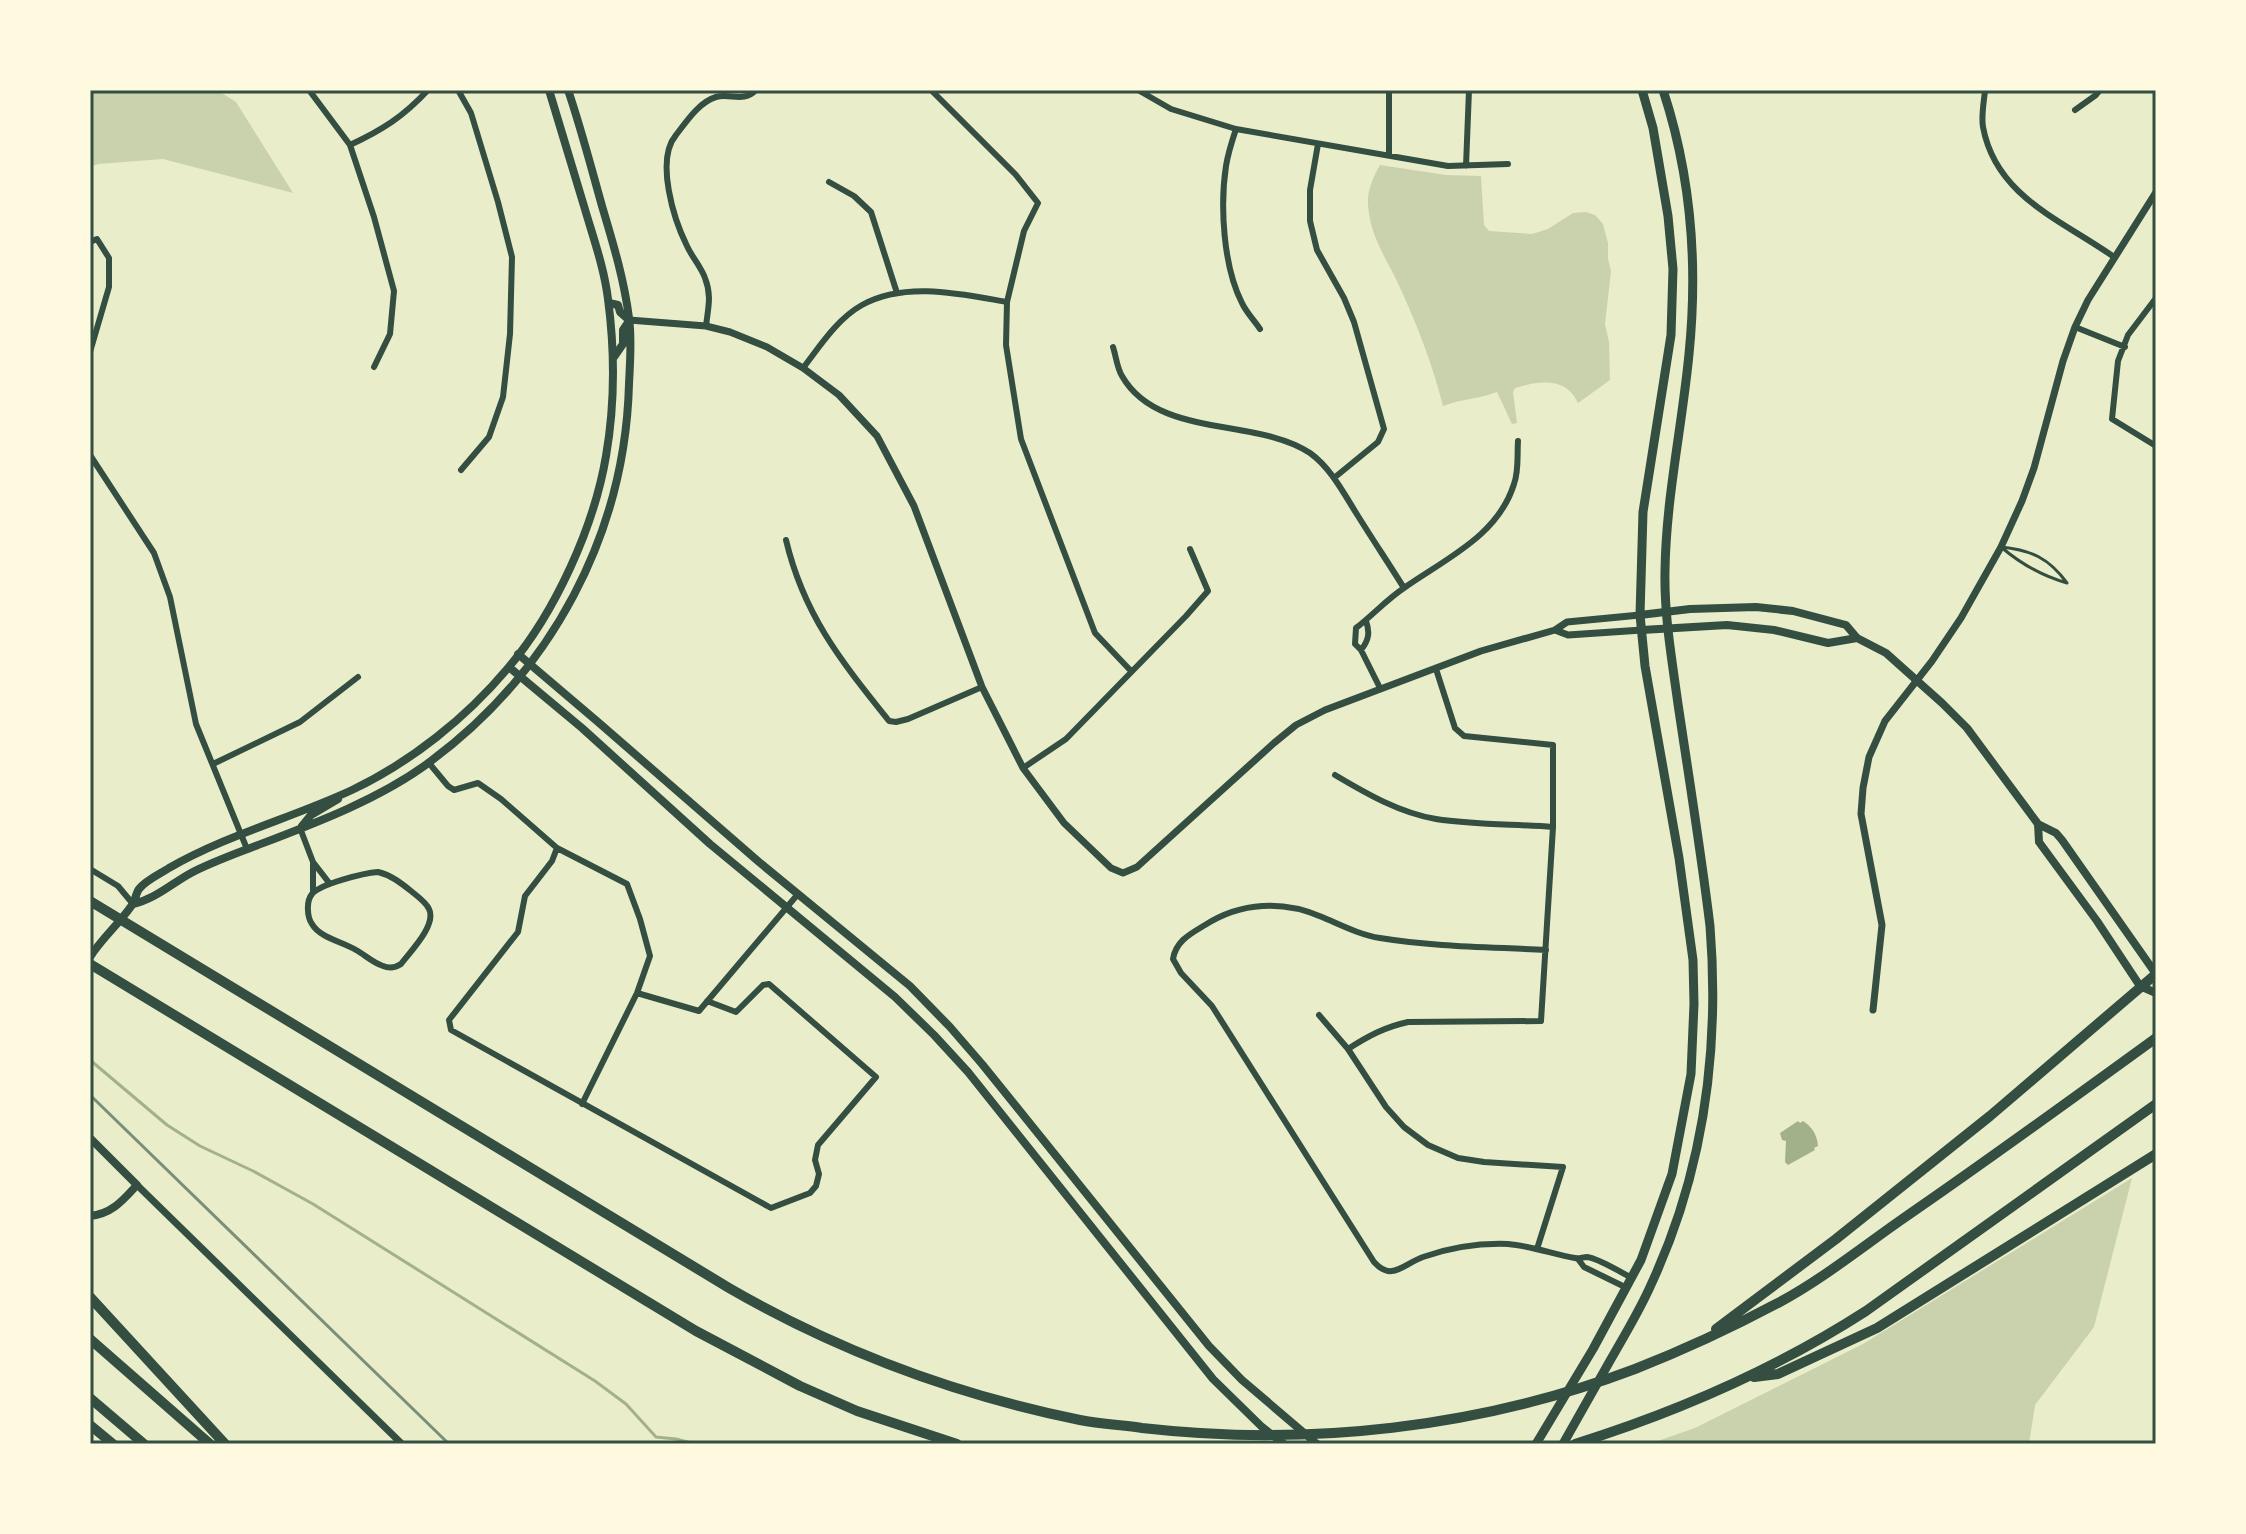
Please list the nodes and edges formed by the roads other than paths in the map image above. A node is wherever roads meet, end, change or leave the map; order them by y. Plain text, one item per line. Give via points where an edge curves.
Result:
1 (309, 90) edge
2 (428, 90) edge
3 (458, 90) edge
4 (549, 90) edge
5 (568, 90) edge
6 (756, 90) edge
7 (1138, 90) edge
8 (1389, 90) edge
9 (1469, 90) edge
10 (1642, 90) edge
11 (1663, 90) edge
12 (1985, 90) edge
13 (2100, 90) edge
14 (931, 91) edge
15 (2075, 110) dead end
16 (1236, 129) junction
17 (1318, 144) junction
18 (350, 145) junction
19 (1389, 155) junction
20 (1508, 164) dead end
21 (1466, 166) junction
22 (829, 182) dead end
23 (2156, 192) edge
24 (94, 241) edge
25 (2114, 257) junction
26 (1673, 269) junction
27 (1693, 269) junction
28 (897, 293) junction
29 (2156, 298) edge
30 (1007, 302) junction
31 (609, 303) junction
32 (629, 320) junction
33 (706, 326) junction
34 (2075, 327) junction
35 (1260, 329) dead end
36 (1113, 347) dead end
37 (2125, 347) junction
38 (90, 352) edge
39 (614, 357) junction
40 (374, 367) dead end
41 (803, 368) junction
42 (1518, 441) dead end
43 (2156, 446) edge
44 (90, 455) edge
45 (461, 470) dead end
46 (1334, 478) junction
47 (786, 540) dead end
48 (2001, 547) junction
49 (1190, 549) dead end
50 (1404, 588) junction
51 (1666, 612) junction
52 (1640, 615) junction
53 (1366, 621) junction
54 (1668, 627) junction
55 (1555, 630) junction
56 (1642, 630) junction
57 (1857, 638) junction
58 (1361, 650) junction
59 (518, 654) junction
60 (530, 664) junction
61 (509, 667) junction
62 (1436, 669) junction
63 (1131, 671) junction
64 (358, 677) dead end
65 (520, 677) junction
66 (1918, 680) junction
67 (982, 687) junction
68 (1380, 688) junction
69 (429, 763) junction
70 (213, 764) junction
71 (1023, 768) junction
72 (1335, 775) dead end
73 (352, 790) junction
74 (2038, 824) junction
75 (1553, 827) junction
76 (300, 828) junction
77 (241, 835) junction
78 (557, 848) junction
79 (247, 849) junction
80 (313, 862) junction
81 (90, 869) edge
82 (330, 884) junction
83 (313, 892) junction
84 (798, 894) junction
85 (90, 901) edge
86 (133, 904) junction
87 (787, 906) junction
88 (1546, 950) junction
89 (90, 957) edge
90 (90, 964) edge
91 (2156, 974) edge
92 (2140, 986) junction
93 (637, 993) junction
94 (2156, 993) edge
95 (707, 1001) junction
96 (1873, 1010) dead end
97 (1319, 1015) dead end
98 (2156, 1038) edge
99 (1348, 1049) junction
100 (582, 1104) junction
101 (2156, 1104) edge
102 (90, 1138) edge
103 (2156, 1154) edge
104 (137, 1185) junction
105 (90, 1216) edge
106 (1537, 1249) junction
107 (1578, 1259) junction
108 (1632, 1278) junction
109 (1627, 1288) junction
110 (90, 1297) edge
111 (90, 1339) edge
112 (1692, 1346) junction
113 (1745, 1378) junction
114 (90, 1398) edge
115 (90, 1425) edge
116 (113, 1444) edge
117 (144, 1444) edge
118 (210, 1444) edge
119 (225, 1444) edge
120 (402, 1444) edge
121 (957, 1444) edge
122 (1284, 1444) edge
123 (1317, 1444) edge
124 (1536, 1444) edge
125 (1563, 1444) edge
126 (1575, 1444) edge

1 - 18 street
2 - 18 street via 384,128
3 - 45 street via 471,113 512,257 503,397 489,437
4 - 31 main road via 596,242
5 - 32 main road via 618,261
6 - 33 street via 747,97 716,97 703,104 672,139 666,165 670,202 705,276 710,302
7 - 16 street via 1171,109
8 - 19 street
9 - 21 street
10 - 26 main road via 1653,128
11 - 27 main road via 1687,193
12 - 25 street via 1982,124 1992,158 2009,183
13 - 15 street
14 - 30 street via 1038,203 1024,231
16 - 17 street
16 - 35 street via 1223,196 1227,247 1241,302
17 - 19 street
17 - 46 street via 1310,221 1317,250 1354,322 1384,429 1378,442
18 - 40 street via 394,291 390,334
19 - 21 street
20 - 21 street
22 - 28 street via 871,212
23 - 25 street
24 - 38 street via 109,258 109,287
25 - 34 street
26 - 27 main road
26 - 52 main road via 1671,335 1643,512
27 - 51 main road via 1689,354 1668,505
28 - 30 street via 965,294
28 - 41 street via 861,306 831,331
29 - 37 street
30 - 63 street via 1006,345 1021,439 1095,633
31 - 32 main road via 618,305
31 - 39 main road
32 - 33 street
32 - 39 main road
32 - 60 main road via 628,423 614,492 585,574
33 - 41 street via 767,347
34 - 37 street
34 - 48 street via 2033,471
36 - 46 street via 1121,375 1150,405 1184,419 1297,446
37 - 43 street via 2118,361 2112,419
39 - 59 main road via 606,458 593,507 562,582
41 - 67 street via 839,395 877,436 914,506
42 - 50 street via 1515,482 1492,525
44 - 70 street via 154,553 170,597 196,724
46 - 50 street
47 - 67 street via 802,592 826,639 889,721 908,719
48 - 48 lane via 2049,578 2067,583 2055,567 2023,549
48 - 66 street
49 - 63 street via 1208,591
50 - 53 street
51 - 52 main road
51 - 54 main road
51 - 57 main road via 1745,607 1793,611 1846,625
52 - 55 street via 1567,622
52 - 56 main road
53 - 58 street via 1368,637
53 - 58 street via 1354,636
54 - 56 main road
54 - 57 main road via 1727,625 1828,643
54 - 125 main road via 1714,971 1706,1102 1677,1221 1649,1290
55 - 56 street via 1568,635
55 - 62 street
56 - 108 main road via 1689,920 1694,1004 1691,1074 1676,1159
57 - 66 main road via 1886,653
58 - 68 street
59 - 60 main road
59 - 61 main road
60 - 65 main road
60 - 84 main road
61 - 65 main road
61 - 73 main road via 448,728
62 - 68 street
62 - 75 street via 1455,728 1464,736 1553,745
63 - 71 street via 1066,739
64 - 70 street via 300,722
65 - 69 main road
65 - 87 main road
66 - 74 main road via 1967,728
66 - 96 street via 1875,740 1863,788 1864,839 1882,925
67 - 71 street
68 - 71 street via 1296,725 1137,867 1123,873 1064,823
69 - 76 main road via 375,795
69 - 78 street via 454,790 478,783
70 - 77 street
72 - 75 street via 1376,799 1437,819
73 - 76 main road via 311,815
73 - 77 main road
74 - 91 main road via 2062,840
74 - 92 main road via 2039,842
75 - 88 street
76 - 79 main road
76 - 80 street
77 - 79 street
77 - 86 main road via 204,848 158,875 139,889
78 - 93 street via 627,884 650,956
78 - 100 street via 525,896 518,932 449,1020 451,1030
79 - 86 main road
80 - 82 street
80 - 83 street
81 - 86 street via 118,886
82 - 83 street
82 - 83 street via 367,873 386,875 422,900 431,914 430,924 401,964 383,967 316,929 308,913
84 - 87 street
84 - 123 main road via 910,986 950,1027 1209,1346
85 - 112 highway via 729,1288 873,1359 981,1395 1084,1421 1184,1433 1312,1435 1479,1414 1588,1385
86 - 89 main road
87 - 95 street
87 - 122 main road via 934,1035 1213,1379
88 - 99 street via 1541,1021 1408,1022 1371,1034
88 - 106 street via 1375,938 1318,915 1267,905 1223,914 1182,940 1173,959 1212,1006 1380,1269 1393,1272 1420,1258 1477,1245
90 - 121 highway via 696,1331 857,1411
91 - 92 highway
92 - 94 main road
92 - 112 highway via 1990,1116
93 - 95 street via 699,1011
93 - 100 street
95 - 100 street via 736,1012 769,984 876,1077 818,1145 819,1174 810,1193 771,1208
97 - 99 street
98 - 112 highway via 1841,1262 1782,1301
99 - 106 street via 1386,1107 1428,1145 1458,1158 1563,1167
101 - 113 highway via 1866,1311
102 - 104 main road
103 - 113 highway via 1877,1328 1778,1374
104 - 105 main road via 104,1215
104 - 120 street
106 - 107 street
107 - 108 street via 1588,1257
107 - 109 street
108 - 109 main road
109 - 124 main road
110 - 119 highway
111 - 118 highway
113 - 126 highway via 1648,1420
114 - 117 highway
115 - 116 highway

